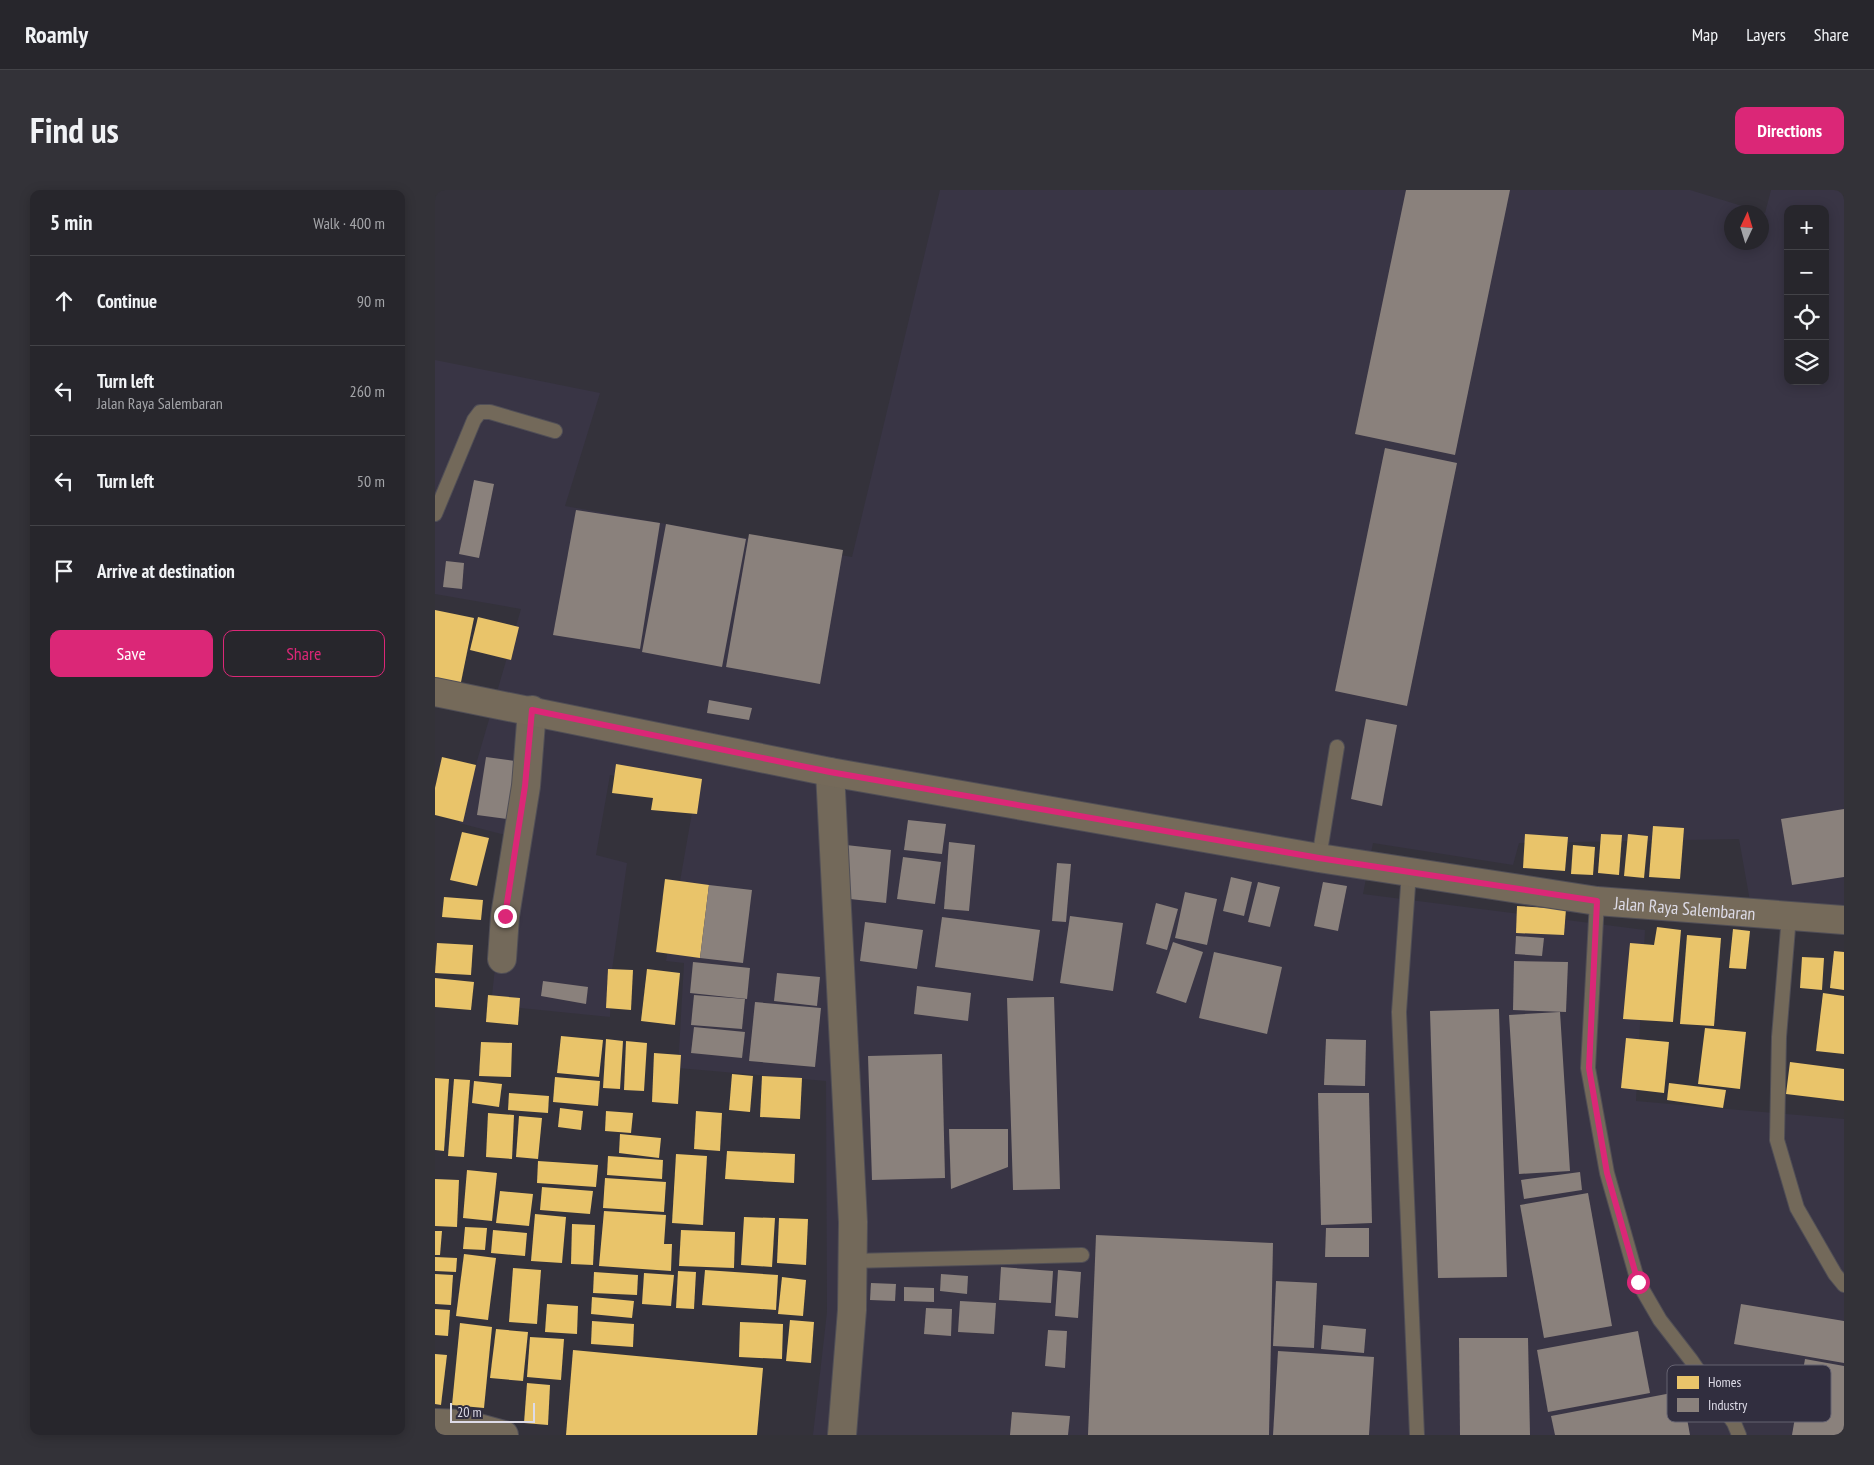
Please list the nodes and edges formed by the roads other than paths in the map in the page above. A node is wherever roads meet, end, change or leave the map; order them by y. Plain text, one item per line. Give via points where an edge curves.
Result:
1 (555, 431) dead end
2 (435, 514) edge
3 (435, 692) edge
4 (532, 710) junction
5 (1337, 748) dead end
6 (830, 772) junction
7 (1319, 858) junction
8 (1409, 872) junction
9 (1597, 901) junction
10 (1789, 916) junction
11 (1844, 920) edge
12 (502, 959) dead end
13 (1082, 1255) dead end
14 (852, 1261) junction
15 (1844, 1284) edge
16 (1695, 1365) edge
17 (1733, 1422) edge
18 (435, 1423) edge
19 (504, 1435) edge
20 (842, 1435) edge
21 (1417, 1435) edge
22 (1739, 1435) edge

1 - 2 lane via 480,412
3 - 4 main road, Jalan Raya Salembaran
4 - 6 main road, Jalan Raya Salembaran
4 - 12 street
5 - 7 lane
6 - 7 main road, Jalan Raya Salembaran
6 - 14 street via 853,1222
7 - 8 main road, Jalan Raya Salembaran
8 - 9 main road, Jalan Raya Salembaran
8 - 21 lane via 1399,1012
9 - 10 main road, Jalan Raya Salembaran
9 - 16 lane via 1589,1068 1607,1173 1638,1282 1660,1320
10 - 11 main road, Jalan Raya Salembaran
10 - 15 lane via 1779,1037 1777,1140 1797,1208
13 - 14 lane
14 - 20 street via 852,1310
17 - 22 lane
18 - 19 street via 464,1424

